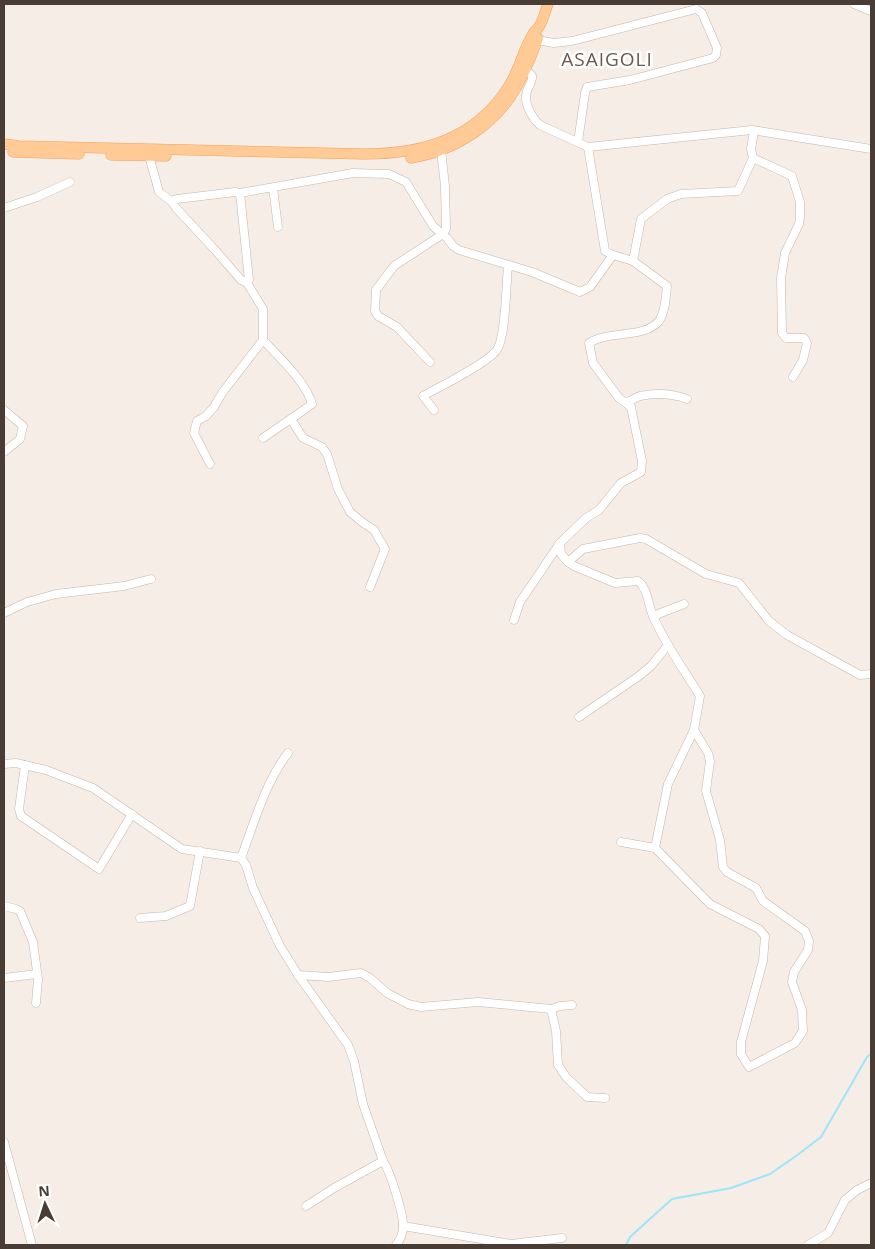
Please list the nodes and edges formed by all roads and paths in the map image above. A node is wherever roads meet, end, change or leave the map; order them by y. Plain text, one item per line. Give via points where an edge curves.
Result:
1 (548, 4) edge
2 (854, 4) edge
3 (871, 11) edge
4 (538, 27) junction
5 (537, 40) junction
6 (522, 68) junction
7 (754, 131) junction
8 (578, 142) junction
9 (4, 144) edge
10 (588, 147) junction
11 (871, 149) edge
12 (441, 150) junction
13 (4, 151) edge
14 (148, 152) junction
15 (753, 158) junction
16 (70, 182) dead end
17 (273, 188) junction
18 (240, 194) junction
19 (172, 201) junction
20 (4, 208) edge
21 (278, 227) dead end
22 (443, 234) junction
23 (613, 255) junction
24 (633, 261) junction
25 (508, 266) junction
26 (247, 283) junction
27 (263, 340) junction
28 (430, 362) dead end
29 (793, 377) dead end
30 (687, 399) dead end
31 (626, 403) junction
32 (4, 410) edge
33 (434, 410) dead end
34 (291, 419) junction
35 (263, 438) dead end
36 (4, 452) edge
37 (210, 464) dead end
38 (560, 544) junction
39 (568, 562) junction
40 (151, 579) dead end
41 (370, 587) dead end
42 (684, 604) dead end
43 (4, 613) edge
44 (653, 616) junction
45 (514, 620) dead end
46 (668, 645) junction
47 (871, 674) edge
48 (580, 717) dead end
49 (694, 730) junction
50 (288, 752) dead end
51 (4, 764) edge
52 (25, 765) junction
53 (132, 814) junction
54 (621, 842) dead end
55 (655, 848) junction
56 (200, 852) junction
57 (241, 858) junction
58 (4, 906) edge
59 (140, 918) dead end
60 (36, 974) junction
61 (298, 975) junction
62 (4, 978) edge
63 (36, 1003) dead end
64 (572, 1005) dead end
65 (552, 1009) junction
66 (604, 1098) dead end
67 (4, 1142) edge
68 (383, 1161) junction
69 (871, 1183) edge
70 (306, 1206) dead end
71 (403, 1226) junction
72 (562, 1238) dead end
73 (32, 1245) edge
74 (396, 1245) edge
75 (808, 1245) edge

1 - 4 main road
2 - 3 street
4 - 5 main road
4 - 6 main road
5 - 6 main road
5 - 8 street via 554,43 572,41 696,9 702,12 717,48 713,58 630,80 587,87
6 - 8 street via 532,78 526,93 527,105 535,120
6 - 12 main road via 510,98 485,125
6 - 14 main road via 503,95 478,121 448,140 420,150 385,154
7 - 10 street
7 - 11 street
7 - 15 street
8 - 10 street
9 - 14 main road
10 - 23 street via 605,251
12 - 14 main road via 402,160 368,161
12 - 22 street via 447,214
13 - 14 main road via 42,154
14 - 19 street via 159,192
15 - 24 street via 738,191 681,194 667,199 641,219
15 - 29 street via 792,176 800,202 799,224 785,253 781,278 782,333 786,338 804,338 807,343 803,360
16 - 20 street
17 - 18 street
17 - 21 street
17 - 22 street via 354,172 390,174 406,182 434,226
18 - 19 street via 225,193
18 - 26 street
19 - 26 street
22 - 25 street via 459,250
22 - 28 street via 394,266 376,290 375,311 378,316 397,327
23 - 24 street
23 - 25 street via 590,288 580,292 532,272
24 - 31 street via 667,286 660,320 647,330 598,338 589,343 593,363 618,398
25 - 33 street via 498,349 482,363 423,396
26 - 27 street via 263,309
27 - 34 street via 310,396 312,404
27 - 37 street via 214,407 197,421 194,433
30 - 31 street via 675,394 640,396
31 - 38 street via 631,407 642,461 641,472 620,483 599,510 586,518
32 - 36 street via 23,426 20,439
34 - 35 street
34 - 41 street via 303,438 322,447 350,512 374,530 385,549
38 - 39 street via 561,554
38 - 45 street via 520,602
39 - 44 street via 616,583 638,581 643,585
39 - 47 street via 583,548 646,539 706,574 739,583 769,621 787,635 860,675
40 - 43 street via 124,586 56,594
42 - 44 street
44 - 46 street
46 - 48 street via 639,676
46 - 49 street via 700,696
49 - 55 street via 668,784
49 - 55 street via 710,761 706,791 720,840 723,867 756,888 763,901 805,932 809,941 808,950 794,972 792,982 802,1010 803,1031 796,1043 749,1067 743,1059 741,1042 763,961 765,936 759,928 710,904
50 - 57 street via 269,785
51 - 52 street
52 - 53 street via 93,788
52 - 53 street via 21,816 99,869
53 - 56 street via 182,849
54 - 55 street
56 - 57 street
56 - 59 street via 190,906 166,916
57 - 61 street via 280,946
58 - 60 street via 20,911 33,942
60 - 62 street
60 - 63 street
61 - 65 street via 361,974 386,993 421,1007 478,1002
61 - 68 street via 348,1045 362,1104
64 - 65 street
65 - 66 street via 558,1065 587,1097
67 - 73 street
68 - 70 street
68 - 71 street via 395,1190
69 - 75 street via 845,1200 828,1233
71 - 72 street via 511,1244
71 - 74 street

